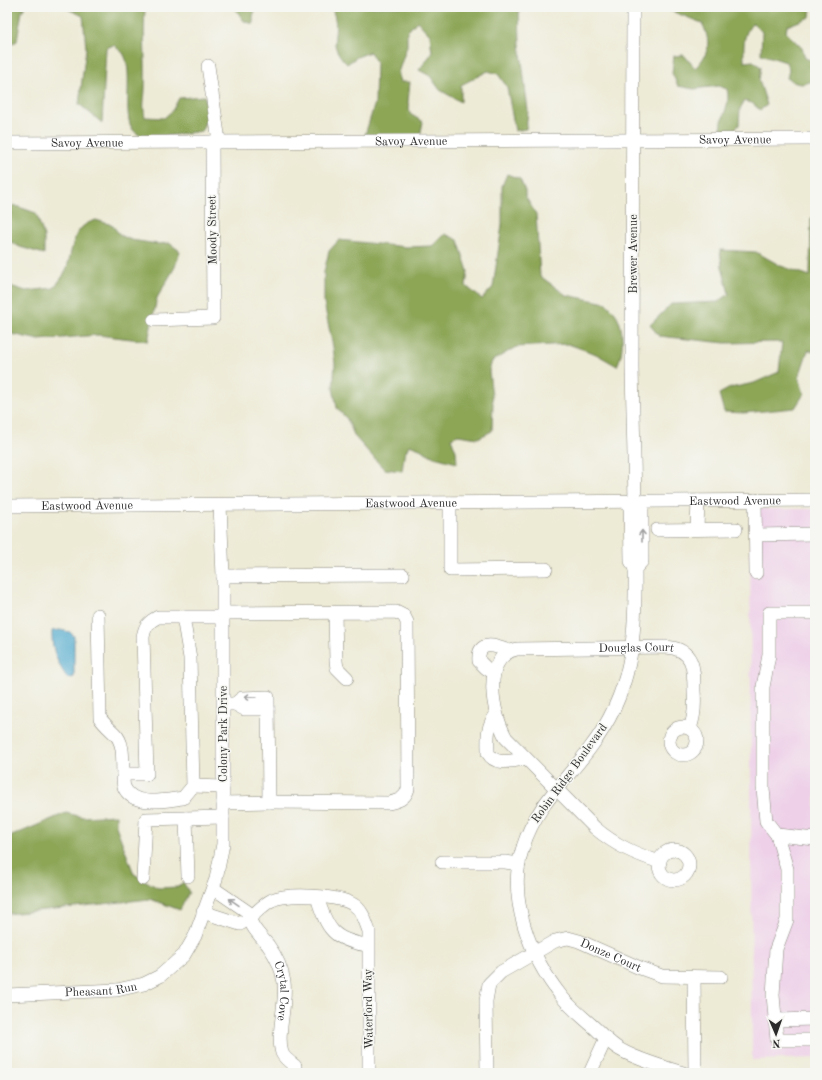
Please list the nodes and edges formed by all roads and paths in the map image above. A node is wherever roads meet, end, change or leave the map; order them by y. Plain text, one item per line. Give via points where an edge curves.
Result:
1 (633, 7) edge
2 (208, 66) dead end
3 (815, 139) edge
4 (215, 141) junction
5 (634, 141) junction
6 (7, 143) edge
7 (154, 320) dead end
8 (756, 500) junction
9 (815, 500) edge
10 (636, 501) junction
11 (698, 501) junction
12 (450, 503) junction
13 (220, 505) junction
14 (7, 506) edge
15 (736, 529) dead end
16 (657, 530) dead end
17 (697, 530) junction
18 (813, 534) dead end
19 (756, 535) junction
20 (546, 569) dead end
21 (756, 573) dead end
22 (403, 575) dead end
23 (223, 576) junction
24 (335, 612) junction
25 (815, 613) edge
26 (98, 615) dead end
27 (223, 615) junction
28 (182, 617) junction
29 (632, 647) junction
30 (508, 651) junction
31 (494, 673) junction
32 (347, 678) dead end
33 (229, 704) junction
34 (496, 715) junction
35 (690, 728) dead end
36 (526, 759) junction
37 (123, 774) junction
38 (193, 786) junction
39 (224, 787) junction
40 (556, 789) junction
41 (269, 802) junction
42 (223, 803) junction
43 (223, 817) junction
44 (186, 818) junction
45 (777, 835) junction
46 (815, 839) edge
47 (442, 862) dead end
48 (660, 862) dead end
49 (519, 864) junction
50 (188, 876) dead end
51 (143, 879) dead end
52 (213, 888) junction
53 (317, 897) junction
54 (203, 912) junction
55 (249, 920) junction
56 (367, 945) junction
57 (534, 951) junction
58 (184, 955) joint
59 (694, 977) junction
60 (722, 977) dead end
61 (7, 995) edge
62 (815, 1019) edge
63 (775, 1020) junction
64 (606, 1038) junction
65 (815, 1040) edge
66 (295, 1066) dead end
67 (369, 1073) edge
68 (486, 1073) edge
69 (590, 1073) edge
70 (683, 1073) edge
71 (695, 1073) edge

1 - 5 street, Brewer Avenue
2 - 4 street, Moody Street
3 - 5 street, Savoy Avenue
4 - 5 street, Savoy Avenue
4 - 6 street, Savoy Avenue
4 - 7 street, Moody Street via 213,318
5 - 10 street, Brewer Avenue via 632,368
8 - 9 street, Eastwood Avenue
8 - 11 street, Eastwood Avenue
8 - 19 street
10 - 11 street, Eastwood Avenue
10 - 12 street, Eastwood Avenue
10 - 29 street, Robin Ridge Boulevard via 642,561 635,569
11 - 17 street
12 - 13 street, Eastwood Avenue
12 - 20 street via 450,570
13 - 14 street, Eastwood Avenue
13 - 23 street, Colony Park Drive
15 - 17 street
16 - 17 street
18 - 19 street
19 - 21 street
22 - 23 street
23 - 27 street, Colony Park Drive
24 - 27 street
24 - 32 street via 337,668
24 - 41 street via 396,612 404,616 407,622 406,795 399,801 388,803
25 - 45 street via 768,613 769,655 763,687 763,788 766,821
26 - 37 street via 100,718 116,735 121,745
27 - 28 street
27 - 33 street, Colony Park Drive
28 - 37 street via 158,617 144,628 142,637 147,774
28 - 38 street via 190,658
29 - 30 street, Douglas Court
29 - 35 street, Douglas Court via 672,648 683,652 691,661 694,671 695,707
29 - 40 street, Robin Ridge Boulevard via 621,692 603,730
30 - 31 street via 498,660
30 - 31 street via 492,646 485,646 482,649 479,661
31 - 34 street
33 - 39 street, Colony Park Drive
33 - 41 street via 244,709 268,703
34 - 36 street via 506,738
34 - 36 street via 488,730 490,756 501,762
36 - 40 street
37 - 38 street via 124,788 133,797 147,802 183,798
38 - 39 street
39 - 42 street, Colony Park Drive
40 - 48 street via 608,839 635,854
40 - 49 street, Robin Ridge Boulevard via 540,808 529,828
41 - 42 street
42 - 43 street, Colony Park Drive
43 - 44 street
43 - 52 street, Colony Park Drive via 221,859
44 - 50 street
44 - 51 street via 146,819
45 - 46 street
45 - 63 street via 787,870 787,920 776,949 773,995
47 - 49 street
49 - 57 street, Robin Ridge Boulevard via 520,910
52 - 54 street, Colony Park Drive
55 -> 52 street, Crytal Cove via 248,912
53 - 55 street, Waterford Way via 282,896 271,900
53 - 56 street via 328,927 352,943
53 - 56 street, Waterford Way via 336,898 354,905 363,913 369,931
54 - 55 street via 240,924
54 - 58 street, Colony Park Drive via 195,936
55 - 66 street, Crytal Cove via 279,962 284,982 285,1004 281,1040 283,1054
56 - 67 street, Waterford Way
57 - 59 street, Donze Court via 555,941 574,939 662,976
57 - 64 street via 550,980 571,1006
57 - 68 street, Donze Court via 501,972 489,984 486,1001
58 - 61 street, Pheasant Run via 160,976 136,987
59 - 60 street, Donze Court
59 - 71 street
62 - 63 street
63 - 65 street via 777,1040
64 - 69 street
64 - 70 street via 617,1048

